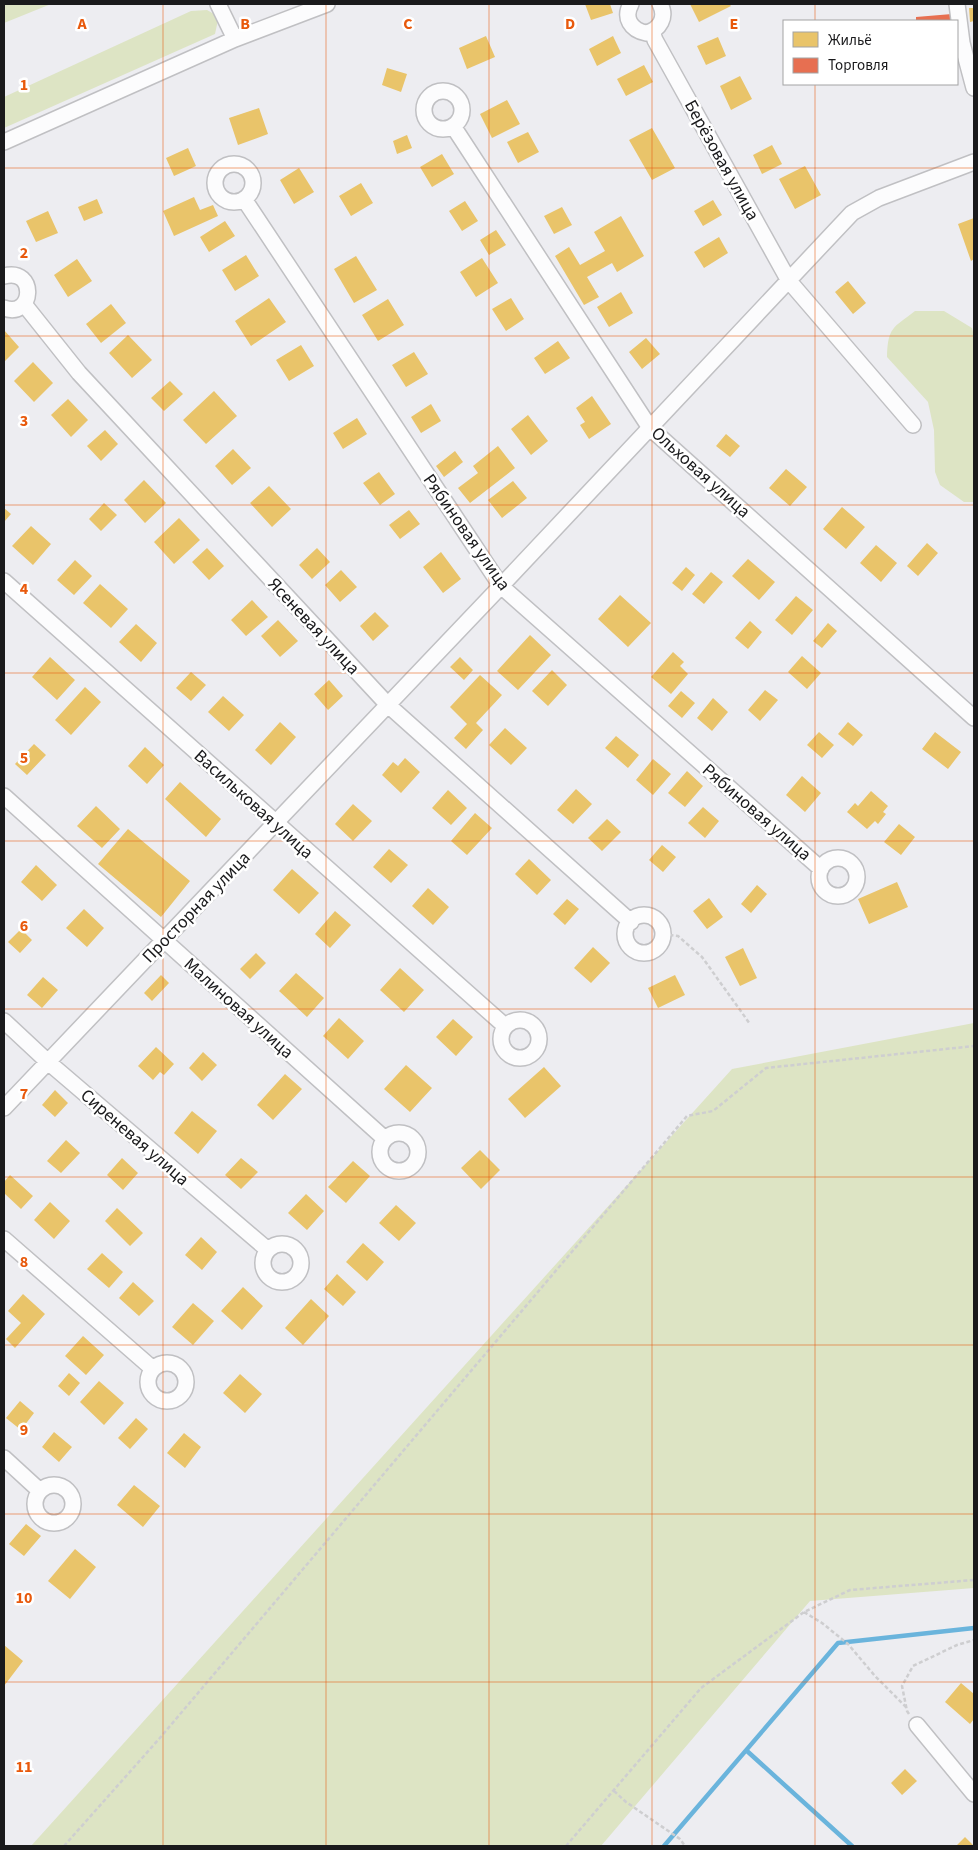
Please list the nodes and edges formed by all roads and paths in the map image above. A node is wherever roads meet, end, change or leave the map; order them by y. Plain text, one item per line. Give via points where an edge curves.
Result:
1 (218, 4) edge
2 (327, 4) edge
3 (631, 4) edge
4 (660, 4) edge
5 (957, 4) edge
6 (653, 36) junction
7 (235, 39) junction
8 (974, 88) edge
9 (453, 126) dead end
10 (4, 142) edge
11 (974, 162) edge
12 (244, 199) dead end
13 (4, 275) edge
14 (788, 281) junction
15 (24, 304) junction
16 (4, 308) edge
17 (913, 425) dead end
18 (650, 428) junction
19 (4, 581) edge
20 (501, 586) junction
21 (388, 705) junction
22 (974, 718) edge
23 (4, 796) edge
24 (276, 823) junction
25 (821, 869) dead end
26 (631, 922) junction
27 (664, 934) junction
28 (163, 941) junction
29 (4, 1021) edge
30 (750, 1024) dead end
31 (505, 1026) dead end
32 (974, 1046) edge
33 (48, 1062) junction
34 (4, 1108) edge
35 (385, 1139) dead end
36 (4, 1239) edge
37 (268, 1250) dead end
38 (153, 1369) dead end
39 (4, 1458) edge
40 (40, 1491) dead end
41 (974, 1580) edge
42 (804, 1612) junction
43 (974, 1640) edge
44 (906, 1707) junction
45 (917, 1726) joint
46 (614, 1791) junction
47 (974, 1794) edge
48 (64, 1846) edge
49 (566, 1846) edge
50 (685, 1846) edge

1 - 7 street
2 - 7 street
3 - 6 street via 627,12 630,24
4 - 6 street via 663,17
5 - 8 street via 962,43
6 - 14 street, Берёзовая улица
7 - 10 street
9 - 18 street, Ольховая улица
11 - 14 street, Просторная улица via 879,198 852,213
12 - 20 street, Рябиновая улица
13 - 15 street via 17,276 26,283 28,294
14 - 17 street, Берёзовая улица
14 - 18 street, Просторная улица
15 - 16 street via 14,310
15 - 21 street, Ясеневая улица via 79,373
18 - 20 street, Просторная улица
18 - 22 street, Ольховая улица
19 - 24 street, Васильковая улица
20 - 21 street, Просторная улица
20 - 25 street, Рябиновая улица
21 - 24 street, Просторная улица
21 - 26 street, Ясеневая улица
23 - 28 street, Малиновая улица
24 - 28 street, Просторная улица
24 - 31 street, Васильковая улица
26 - 27 street via 644,915 653,917 661,924
26 - 27 street via 626,935 628,944 636,951 654,950
27 - 30 path via 678,936 702,957
28 - 33 street, Просторная улица
28 - 35 street, Малиновая улица
29 - 33 street, Сиреневая улица
32 - 48 path via 766,1068 713,1111 687,1116 159,1739
33 - 34 street, Просторная улица
33 - 37 street, Сиреневая улица
36 - 38 street
39 - 40 street
41 - 42 path via 850,1590
42 - 44 path via 848,1644
42 - 46 path via 701,1688
43 - 44 path via 957,1644 913,1666 902,1686
44 - 45 path
45 - 47 street
46 - 49 path
46 - 50 path

